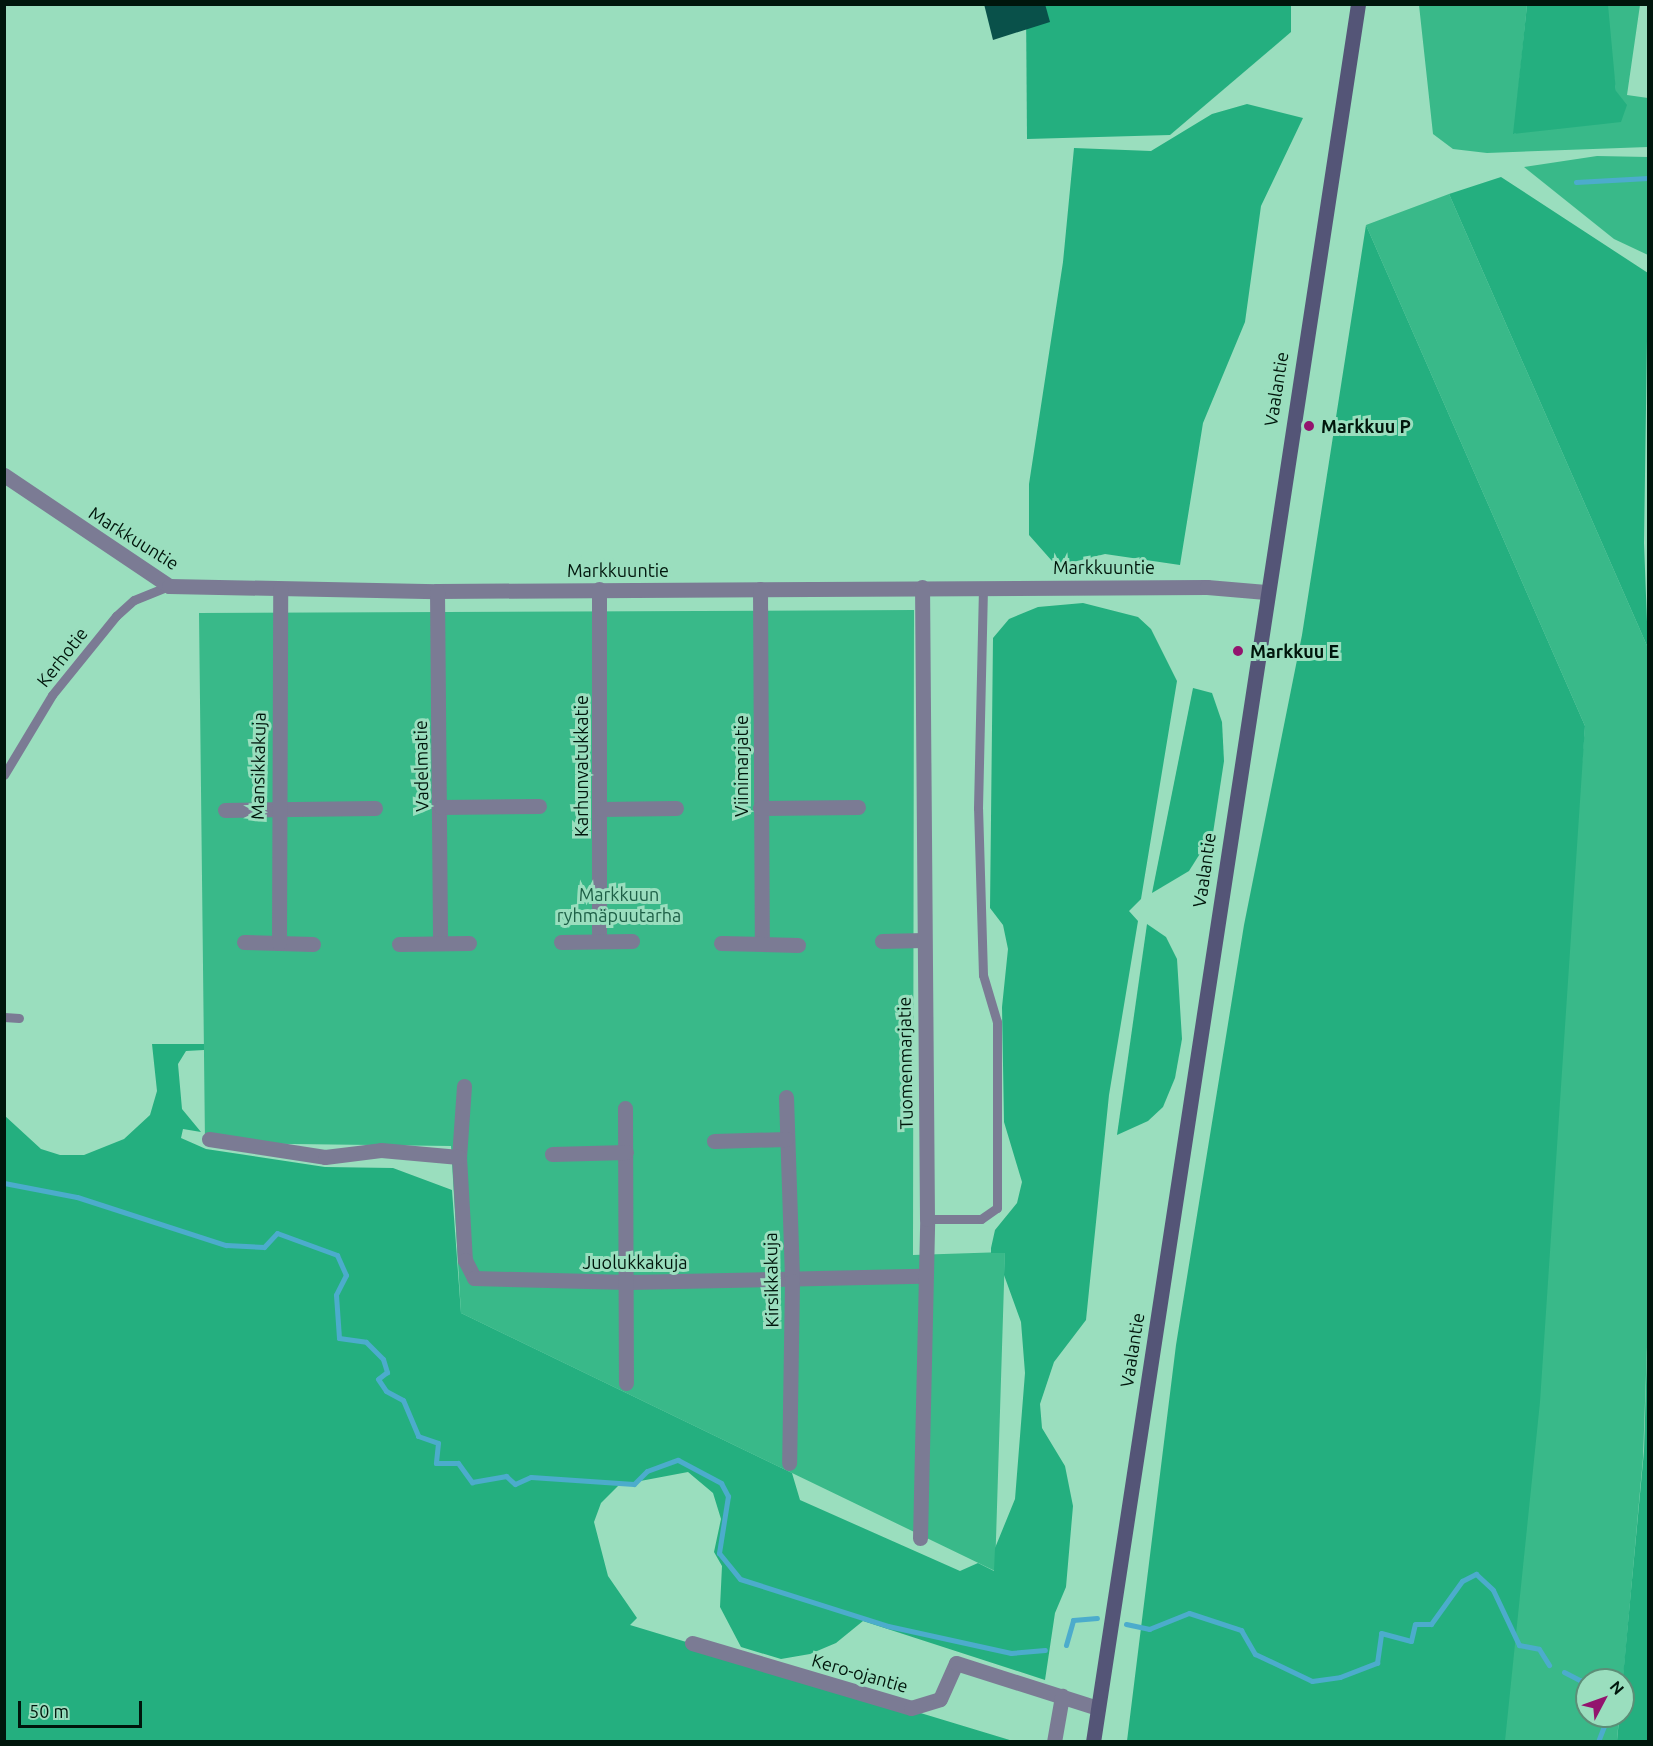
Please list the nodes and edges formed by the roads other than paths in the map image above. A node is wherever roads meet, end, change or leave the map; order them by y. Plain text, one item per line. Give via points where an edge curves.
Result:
1 (1358, 4) edge
2 (4, 475) edge
3 (169, 586) junction
4 (922, 587) junction
5 (983, 587) junction
6 (280, 589) junction
7 (760, 589) junction
8 (599, 590) junction
9 (437, 591) junction
10 (1266, 592) junction
11 (4, 775) edge
12 (539, 806) dead end
13 (441, 807) junction
14 (858, 807) dead end
15 (375, 808) dead end
16 (676, 808) dead end
17 (760, 808) junction
18 (601, 809) junction
19 (225, 810) dead end
20 (277, 810) junction
21 (923, 940) junction
22 (440, 941) junction
23 (599, 941) junction
24 (632, 941) dead end
25 (882, 941) dead end
26 (244, 942) dead end
27 (561, 942) dead end
28 (762, 942) junction
29 (279, 943) junction
30 (469, 943) dead end
31 (721, 943) dead end
32 (313, 944) dead end
33 (399, 944) dead end
34 (798, 945) dead end
35 (4, 1017) edge
36 (19, 1018) dead end
37 (464, 1086) dead end
38 (786, 1097) dead end
39 (625, 1108) dead end
40 (209, 1139) dead end
41 (786, 1139) junction
42 (714, 1141) dead end
43 (626, 1152) junction
44 (552, 1154) dead end
45 (459, 1156) junction
46 (927, 1219) junction
47 (922, 1276) junction
48 (792, 1281) junction
49 (628, 1282) junction
50 (626, 1383) dead end
51 (789, 1463) dead end
52 (920, 1538) dead end
53 (692, 1643) dead end
54 (1062, 1696) junction
55 (1098, 1708) junction
56 (1054, 1742) edge
57 (1093, 1742) edge

1 - 10 street, Vaalantie
2 - 3 street, Markkuuntie
3 - 6 street, Markkuuntie
3 - 11 lane, Kerhotie via 134,600 116,616 52,695
4 - 5 street, Markkuuntie
4 - 7 street, Markkuuntie
4 - 21 street, Tuomenmarjatie
5 - 10 street, Markkuuntie
5 - 46 lane via 978,808 983,975 997,1022 997,1208 981,1219
6 - 9 street, Markkuuntie
6 - 20 street, Mansikkakuja
7 - 8 street, Markkuuntie
7 - 17 street, Viinimarjatie
8 - 9 street, Markkuuntie
8 - 18 street, Karhunvatukkatie
9 - 13 street, Vadelmatie
10 - 55 street, Vaalantie
12 - 13 street
13 - 22 street, Vadelmatie
14 - 17 street
15 - 20 street
16 - 18 street
17 - 28 street, Viinimarjatie
18 - 23 street, Karhunvatukkatie
19 - 20 street
20 - 29 street, Mansikkakuja
21 - 25 street
21 - 46 street, Tuomenmarjatie
22 - 30 street
22 - 33 street
23 - 24 street
23 - 27 street
26 - 29 street
28 - 31 street
28 - 34 street
29 - 32 street
35 - 36 lane
37 - 45 street, Juolukkakuja
38 - 41 street, Kirsikkakuja
39 - 43 street
40 - 45 street via 325,1157 381,1150
41 - 42 street
41 - 48 street, Kirsikkakuja
43 - 44 street
43 - 49 street
45 - 49 street, Juolukkakuja via 465,1260 474,1278
46 - 47 street, Tuomenmarjatie
47 - 48 street, Juolukkakuja
47 - 52 street, Tuomenmarjatie
48 - 49 street, Juolukkakuja
48 - 51 street, Kirsikkakuja
49 - 50 street
53 - 54 street, Kero-ojantie via 911,1708 940,1699 956,1663
54 - 55 street, Kero-ojantie
54 - 56 street
55 - 57 street, Vaalantie

